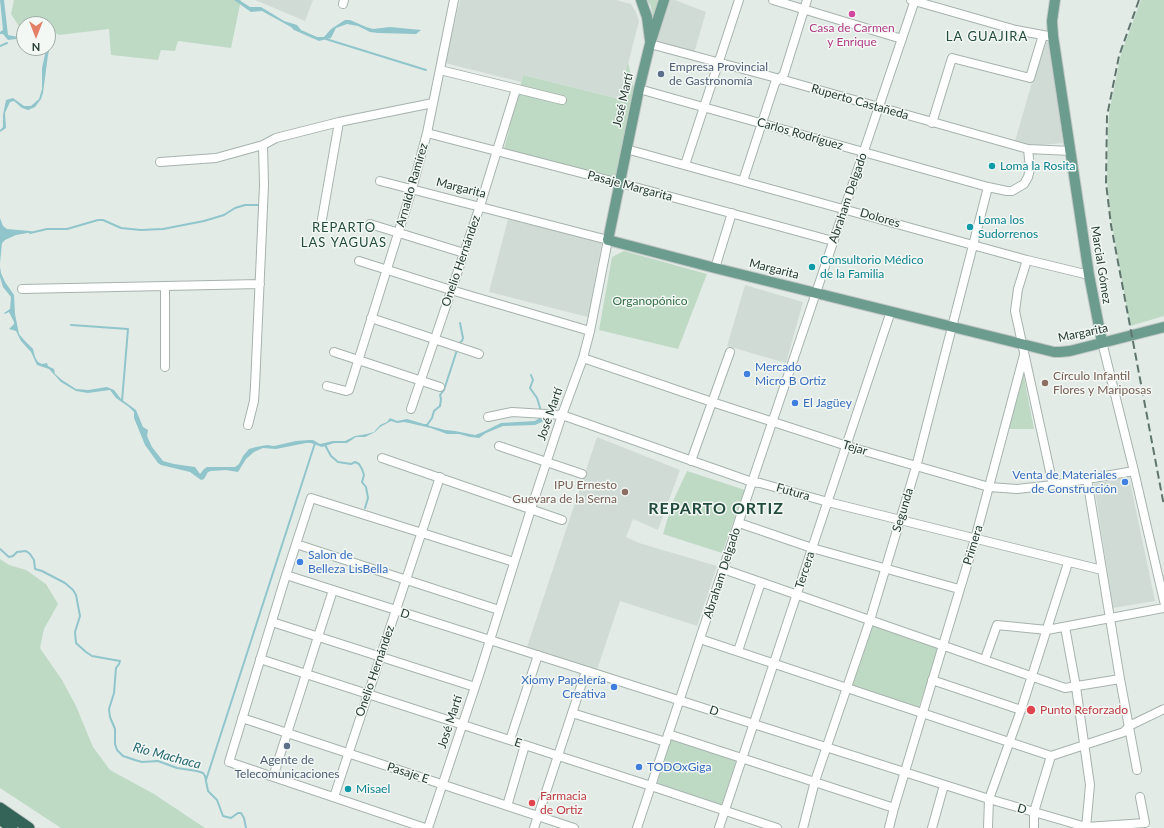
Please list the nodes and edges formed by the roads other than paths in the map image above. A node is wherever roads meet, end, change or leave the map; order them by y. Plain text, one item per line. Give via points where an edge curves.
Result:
1 (454, 0) edge
2 (641, 0) edge
3 (664, 0) edge
4 (738, 0) edge
5 (773, 0) edge
6 (806, 0) edge
7 (914, 0) edge
8 (1055, 0) edge
9 (804, 9) junction
10 (1048, 36) junction
11 (902, 39) junction
12 (650, 44) junction
13 (718, 62) junction
14 (440, 70) junction
15 (780, 79) junction
16 (516, 89) junction
17 (639, 89) junction
18 (562, 100) dead end
19 (433, 103) junction
20 (704, 106) junction
21 (879, 106) junction
22 (339, 122) junction
23 (762, 123) junction
24 (932, 123) junction
25 (427, 133) junction
26 (263, 145) junction
27 (626, 149) junction
28 (1028, 149) junction
29 (1071, 151) junction
30 (497, 152) junction
31 (863, 152) junction
32 (160, 162) dead end
33 (686, 165) junction
34 (380, 181) dead end
35 (743, 181) junction
36 (619, 184) junction
37 (988, 187) junction
38 (412, 189) junction
39 (480, 206) junction
40 (844, 208) junction
41 (732, 213) junction
42 (370, 224) dead end
43 (321, 225) dead end
44 (399, 234) junction
45 (608, 240) junction
46 (833, 241) junction
47 (973, 244) junction
48 (464, 253) junction
49 (1027, 260) junction
50 (359, 261) dead end
51 (715, 268) junction
52 (388, 269) junction
53 (1089, 275) junction
54 (260, 284) junction
55 (165, 287) junction
56 (22, 289) dead end
57 (451, 290) junction
58 (816, 293) junction
59 (891, 311) junction
60 (372, 318) junction
61 (952, 326) junction
62 (1164, 327) edge
63 (590, 331) junction
64 (435, 339) junction
65 (1102, 342) junction
66 (1022, 344) junction
67 (334, 352) dead end
68 (730, 352) dead end
69 (479, 354) dead end
70 (1024, 354) junction
71 (583, 358) junction
72 (358, 360) junction
73 (165, 366) dead end
74 (421, 381) junction
75 (327, 386) dead end
76 (440, 387) dead end
77 (712, 402) junction
78 (411, 409) dead end
79 (562, 415) junction
80 (488, 417) dead end
81 (773, 421) junction
82 (248, 425) dead end
83 (499, 446) dead end
84 (847, 446) junction
85 (382, 458) dead end
86 (691, 461) junction
87 (547, 462) junction
88 (916, 467) junction
89 (1134, 471) junction
90 (582, 474) dead end
91 (440, 477) junction
92 (1087, 479) junction
93 (752, 482) junction
94 (1053, 485) junction
95 (989, 487) junction
96 (828, 502) junction
97 (531, 509) junction
98 (562, 520) dead end
99 (900, 520) junction
100 (739, 523) junction
101 (421, 533) junction
102 (975, 540) junction
103 (296, 544) junction
104 (812, 548) junction
105 (514, 562) junction
106 (1068, 563) junction
107 (886, 568) junction
108 (723, 569) junction
109 (1102, 570) junction
110 (286, 575) junction
111 (406, 580) junction
112 (761, 582) junction
113 (959, 589) junction
114 (333, 590) junction
115 (797, 594) junction
116 (1164, 601) edge
117 (1164, 608) edge
118 (499, 610) junction
119 (396, 611) junction
120 (1110, 618) junction
121 (870, 620) junction
122 (272, 622) junction
123 (1065, 627) junction
124 (1047, 630) junction
125 (318, 637) junction
126 (700, 639) junction
127 (490, 641) junction
128 (943, 645) junction
129 (738, 652) junction
130 (538, 655) junction
131 (380, 656) junction
132 (260, 660) junction
133 (985, 660) junction
134 (774, 663) junction
135 (586, 671) junction
136 (306, 674) junction
137 (1032, 676) junction
138 (1120, 679) junction
139 (932, 680) junction
140 (475, 687) junction
141 (846, 687) junction
142 (1076, 687) junction
143 (368, 694) junction
144 (680, 700) junction
145 (1164, 709) edge
146 (1021, 710) junction
147 (922, 712) junction
148 (572, 713) junction
149 (242, 718) junction
150 (754, 724) junction
151 (463, 725) junction
152 (1129, 726) junction
153 (287, 733) junction
154 (667, 738) junction
155 (510, 740) junction
156 (1010, 743) junction
157 (525, 745) junction
158 (1085, 745) junction
159 (826, 747) junction
160 (348, 753) junction
161 (557, 756) junction
162 (1051, 756) junction
163 (742, 758) junction
164 (1137, 770) dead end
165 (904, 772) junction
166 (273, 777) junction
167 (815, 781) junction
168 (443, 785) junction
169 (944, 785) junction
170 (651, 786) junction
171 (334, 797) junction
172 (1140, 797) dead end
173 (989, 799) junction
174 (507, 806) junction
175 (0, 808) edge
176 (894, 808) junction
177 (725, 810) junction
178 (1034, 812) junction
179 (538, 816) junction
180 (0, 819) edge
181 (757, 825) edge
182 (12, 828) edge
183 (29, 828) edge
184 (425, 828) edge
185 (428, 828) edge
186 (534, 828) edge
187 (574, 828) edge
188 (637, 828) edge
189 (719, 828) edge
190 (777, 828) edge
191 (803, 828) edge
192 (889, 828) edge
193 (932, 828) edge
194 (988, 828) edge
195 (1034, 828) edge
196 (1086, 828) edge

1 - 14 street, Arnaldo Ramírez
2 - 12 main road via 647,17
3 - 12 main road, José Martí
4 - 13 street
5 - 9 street
6 - 9 street
7 - 10 street via 1016,30
7 - 11 street, Abraham Delgado
8 - 10 main road, Marcial Gómez
9 - 11 street
9 - 15 street via 784,74
10 - 24 street via 1030,78 952,58
10 - 29 main road, Marcial Gómez
11 - 21 street, Abraham Delgado
12 - 13 street, Ruperto Castañeda
12 - 17 main road, José Martí
13 - 15 street, Ruperto Castañeda
13 - 20 street
14 - 16 street
14 - 19 street, Arnaldo Ramírez
15 - 21 street, Ruperto Castañeda
15 - 23 street via 775,83
16 - 18 street
16 - 30 street, Onelio Hernández
17 - 20 street, Carlos Rodríguez
17 - 27 main road, José Martí
19 - 22 street
19 - 25 street, Arnaldo Ramírez
20 - 23 street, Carlos Rodríguez
20 - 33 street
21 - 24 street, Ruperto Castañeda
21 - 31 street, Abraham Delgado
22 - 26 street via 276,138
22 - 43 street
23 - 31 street, Carlos Rodríguez
23 - 35 street
24 - 28 street, Ruperto Castañeda
25 - 30 street, Pasaje Margarita
25 - 38 street, Arnaldo Ramírez
26 - 32 street via 216,158
26 - 54 street
27 - 33 street, Dolores
27 - 36 main road, José Martí
28 - 29 street, Ruperto Castañeda
28 - 37 street, Carlos Rodríguez via 1030,169 1024,184 1012,191
29 - 53 main road, Marcial Gómez
30 - 36 street, Pasaje Margarita
30 - 39 street, Onelio Hernández
31 - 37 street, Carlos Rodríguez
31 - 40 street, Abraham Delgado
33 - 35 street, Dolores
34 - 38 street, Margarita
35 - 40 street, Dolores
36 - 41 street, Pasaje Margarita
36 - 45 main road, José Martí
37 - 47 street, Segunda
38 - 39 street, Margarita
38 - 44 street, Arnaldo Ramírez
39 - 45 street, Margarita
39 - 48 street, Onelio Hernández
40 - 46 street, Abraham Delgado
40 - 47 street, Dolores
41 - 46 street, Pasaje Margarita
41 - 51 street
42 - 44 street
44 - 48 street
44 - 52 street, Arnaldo Ramírez
45 - 51 main road, Margarita
45 - 63 street, José Martí
46 - 58 street, Abraham Delgado
47 - 49 street, Dolores
47 - 61 street, Segunda
48 - 57 street, Onelio Hernández
49 - 53 street, Dolores
49 - 66 street, Primera via 1015,310
50 - 52 street
51 - 58 main road, Margarita
52 - 57 street
52 - 60 street, Arnaldo Ramírez
53 - 65 main road, Marcial Gómez
54 - 55 street
54 - 82 street via 254,401
55 - 56 street
55 - 73 street
57 - 63 street
57 - 64 street, Onelio Hernández
58 - 59 main road, Margarita
58 - 81 street, Abraham Delgado
59 - 61 main road, Margarita
59 - 84 street, Tercera
60 - 64 street
60 - 72 street, Arnaldo Ramírez
61 - 66 main road, Margarita
61 - 88 street, Segunda
62 - 65 main road, Margarita
63 - 71 street, José Martí
64 - 69 street
64 - 74 street, Onelio Hernández
65 - 66 main road, Margarita via 1060,352
65 - 89 street, Marcial Gómez
66 - 70 street, Primera
67 - 72 street
68 - 77 street
70 - 94 street
70 - 95 street, Primera
71 - 77 street, Tejar
71 - 79 street, José Martí
72 - 74 street
72 - 75 street, Arnaldo Ramírez via 349,390
74 - 76 street
74 - 78 street, Onelio Hernández
77 - 81 street, Tejar
77 - 86 street
79 - 80 street, Futura via 512,412
79 - 86 street, Futura
79 - 87 street, José Martí
81 - 84 street, Tejar
81 - 93 street, Abraham Delgado
83 - 87 street
84 - 88 street, Tejar
84 - 96 street, Tercera
85 - 91 street
86 - 93 street, Futura
87 - 90 street
87 - 97 street, José Martí
88 - 95 street, Tejar
88 - 99 street, Segunda
89 - 92 street, Tejar
89 - 116 street, Marcial Gómez
91 - 97 street
91 - 101 street, Onelio Hernández
92 - 94 street, Tejar
92 - 109 street
93 - 96 street, Futura
93 - 100 street, Abraham Delgado
94 - 95 street, Tejar via 1016,489
95 - 102 street, Primera
96 - 99 street, Futura
96 - 104 street, Tercera
97 - 98 street
97 - 105 street, José Martí
99 - 102 street, Futura
99 - 107 street, Segunda
100 - 104 street
100 - 108 street, Abraham Delgado
101 - 103 street via 311,498
101 - 105 street
101 - 111 street, Onelio Hernández
102 - 106 street, Futura
102 - 113 street, Primera
103 - 110 street
103 - 111 street
104 - 107 street
104 - 115 street, Tercera
105 - 118 street, José Martí
106 - 109 street, Futura
106 - 124 street
107 - 113 street
107 - 121 street, Segunda
108 - 112 street
108 - 126 street, Abraham Delgado
109 - 120 street
110 - 114 street, D
110 - 122 street
111 - 118 street
111 - 119 street, Onelio Hernández
112 - 115 street
112 - 129 street
113 - 128 street, Primera
114 - 119 street, D
114 - 125 street
115 - 121 street
115 - 134 street, Tercera
117 - 120 street
118 - 127 street, José Martí
119 - 127 street, D
119 - 131 street, Onelio Hernández
120 - 123 street
120 - 138 street
121 - 128 street
121 - 141 street, Segunda
122 - 125 street
122 - 132 street
123 - 124 street
123 - 142 street
124 - 133 street via 997,625
124 - 137 street
125 - 131 street
125 - 136 street
126 - 129 street
126 - 144 street, Abraham Delgado
127 - 130 street, D
127 - 140 street, José Martí
128 - 133 street
128 - 139 street, Primera
129 - 134 street
130 - 135 street, D
130 - 155 street
131 - 140 street
131 - 143 street, Onelio Hernández
132 - 136 street, E
132 - 149 street
133 - 137 street
134 - 141 street
134 - 150 street, Tercera
135 - 144 street, D
135 - 148 street
136 - 143 street, E
136 - 153 street
137 - 142 street via 1065,688
137 - 146 street
138 - 142 street
138 - 152 street
139 - 146 street
139 - 147 street, Primera
140 - 151 street, José Martí
141 - 147 street
141 - 159 street, Segunda
142 - 158 street
143 - 151 street, E
143 - 160 street, Onelio Hernández
144 - 150 street, D
144 - 154 street, Abraham Delgado
145 - 152 street
146 - 156 street
147 - 156 street
147 - 165 street, Primera
148 - 154 street
148 - 161 street
149 - 153 street, Pasaje E
149 - 166 street via 229,762
150 - 159 street, D
150 - 163 street, Tercera
151 - 155 street, E
151 - 168 street, José Martí
152 - 158 street via 1124,732
152 - 164 street
153 - 160 street, Pasaje E
153 - 166 street
154 - 163 street
154 - 170 street, Abraham Delgado
155 - 157 street, E
156 - 162 street
156 - 173 street
157 - 161 street, E
157 - 174 street
158 - 162 street
158 - 196 street via 1090,785
159 - 165 street, D
159 - 167 street, Segunda
160 - 168 street, Pasaje E
160 - 171 street, Onelio Hernández
161 - 170 street, E
161 - 179 street
162 - 178 street
163 - 167 street
163 - 177 street, Tercera
165 - 169 street, D
165 - 176 street, Primera
166 - 171 street
167 - 176 street
167 - 191 street, Segunda
168 - 174 street, Pasaje E
168 - 185 street, José Martí
169 - 173 street, D
169 - 193 street
170 - 177 street, E
170 - 188 street, Abraham Delgado
171 - 184 street
172 - 196 street, D via 1145,823
173 - 178 street, D
173 - 194 street
174 - 179 street, Pasaje E
175 - 183 highway
176 - 192 street, Primera
177 - 181 street, E
177 - 189 street, Tercera
178 - 195 street
178 - 196 street, D
179 - 186 street
179 - 187 street, Pasaje E
180 - 182 highway
181 - 190 street, E

